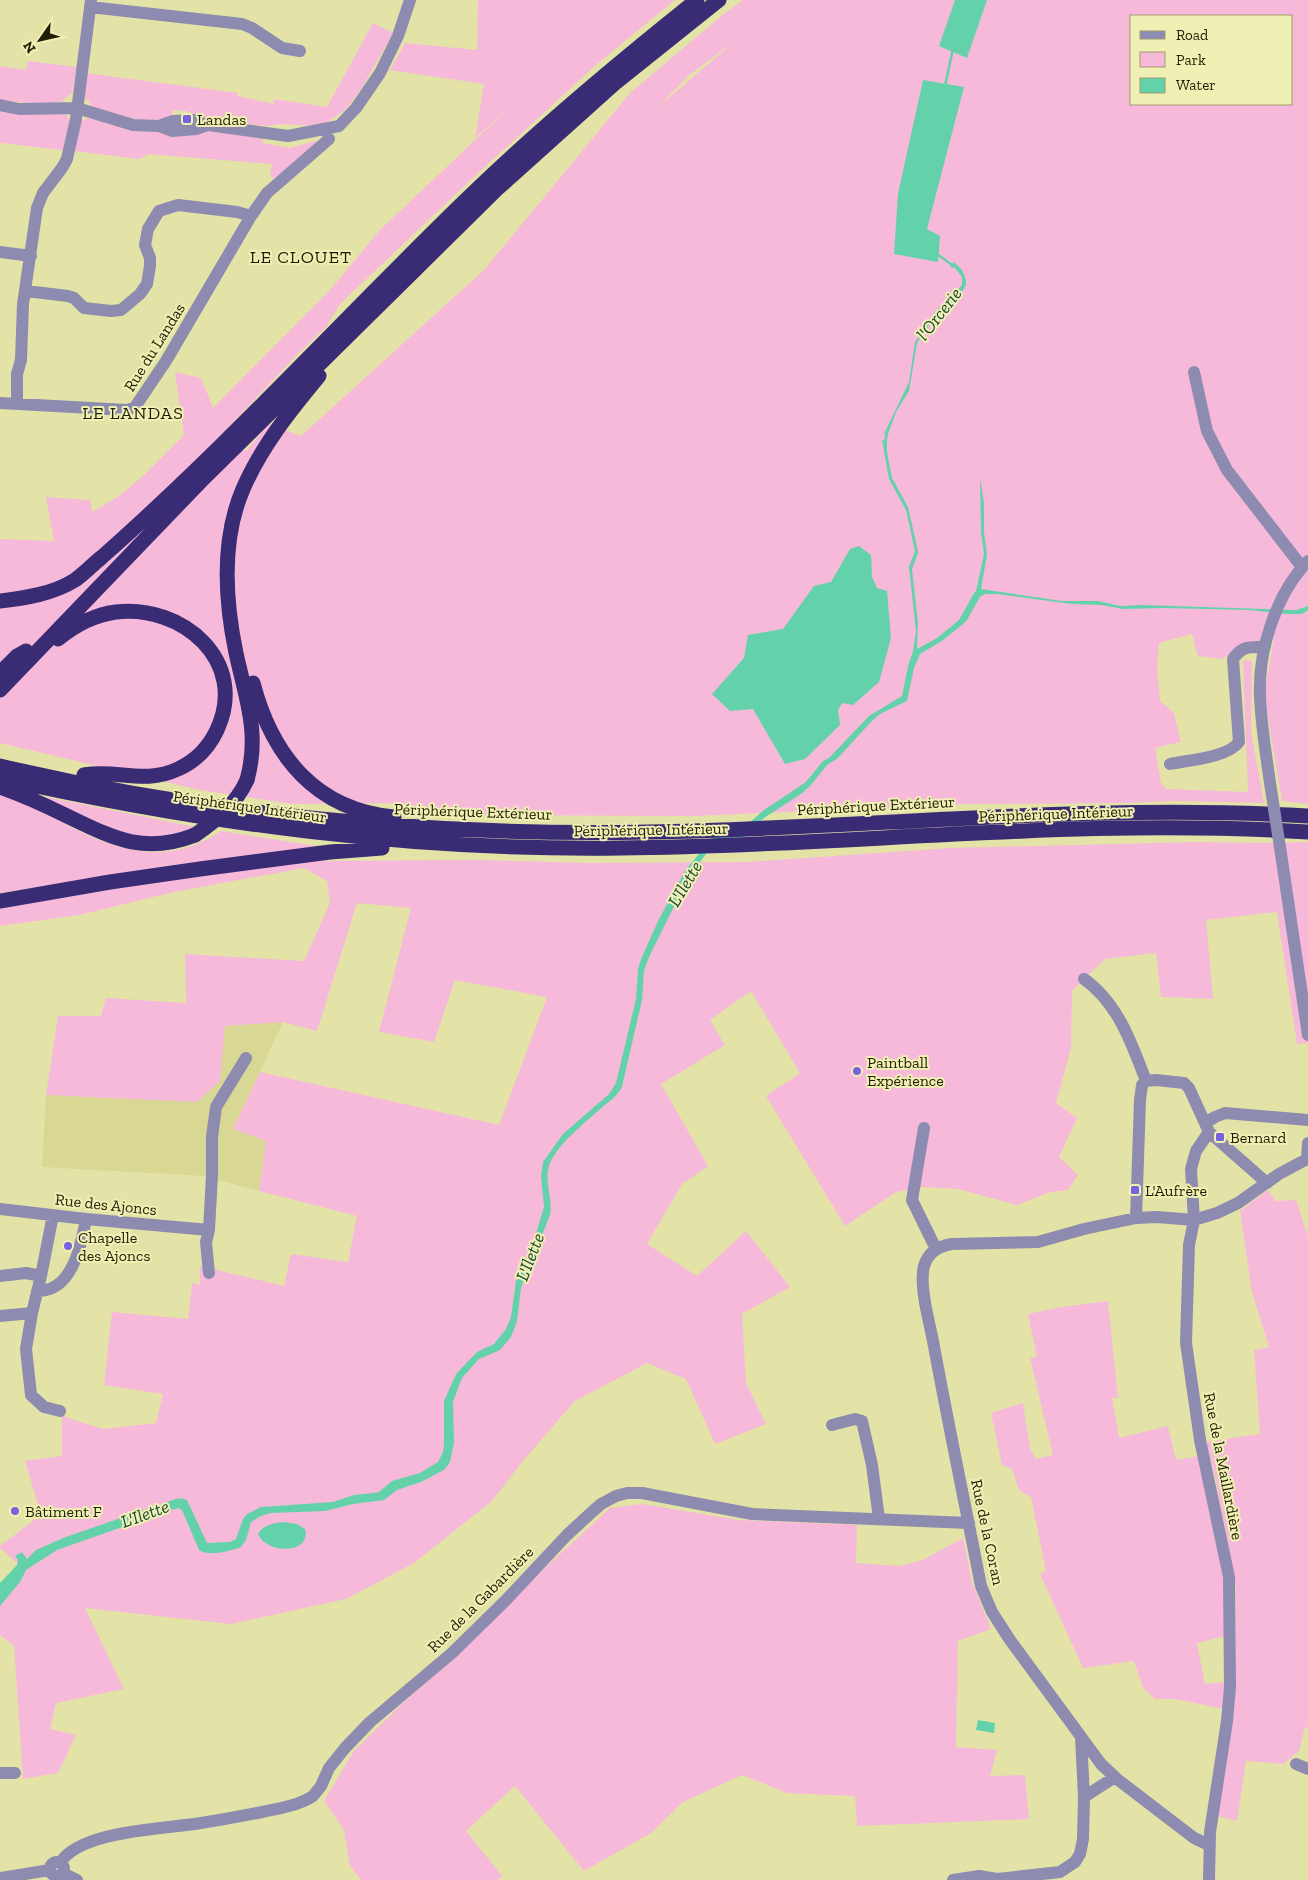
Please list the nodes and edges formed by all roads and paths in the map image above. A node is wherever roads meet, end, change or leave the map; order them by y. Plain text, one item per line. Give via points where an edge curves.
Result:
1 (410, 0) edge
2 (697, 0) edge
3 (718, 0) edge
4 (90, 4) edge
5 (300, 51) dead end
6 (0, 105) edge
7 (77, 108) junction
8 (329, 139) dead end
9 (251, 216) junction
10 (0, 252) edge
11 (31, 256) junction
12 (26, 291) junction
13 (347, 338) junction
14 (1194, 372) dead end
15 (0, 403) edge
16 (16, 404) junction
17 (216, 458) junction
18 (194, 479) junction
19 (1305, 564) edge
20 (0, 601) edge
21 (230, 611) junction
22 (1265, 647) junction
23 (25, 658) junction
24 (0, 673) edge
25 (0, 679) edge
26 (0, 690) edge
27 (0, 757) edge
28 (1170, 764) dead end
29 (0, 766) edge
30 (84, 775) junction
31 (0, 778) edge
32 (0, 787) edge
33 (181, 802) junction
34 (1308, 816) edge
35 (434, 828) junction
36 (1308, 832) edge
37 (466, 845) junction
38 (0, 901) edge
39 (1084, 980) dead end
40 (1308, 1035) edge
41 (246, 1058) dead end
42 (1146, 1082) junction
43 (1308, 1120) edge
44 (1207, 1127) junction
45 (924, 1128) dead end
46 (1308, 1143) edge
47 (1307, 1160) edge
48 (1267, 1183) junction
49 (0, 1209) edge
50 (54, 1215) junction
51 (1136, 1218) junction
52 (86, 1219) junction
53 (1194, 1220) junction
54 (209, 1230) junction
55 (932, 1254) junction
56 (209, 1273) dead end
57 (0, 1276) edge
58 (41, 1276) junction
59 (37, 1291) junction
60 (32, 1313) junction
61 (0, 1316) edge
62 (60, 1411) dead end
63 (832, 1425) dead end
64 (879, 1519) junction
65 (969, 1523) junction
66 (1081, 1737) junction
67 (0, 1773) edge
68 (15, 1773) dead end
69 (1115, 1778) junction
70 (1084, 1798) junction
71 (1209, 1845) junction
72 (1068, 1868) junction
73 (58, 1869) junction
74 (0, 1878) edge
75 (77, 1880) edge
76 (953, 1880) edge
77 (1073, 1880) edge
78 (1209, 1880) edge

1 - 7 street via 398,36 380,73 364,99 346,120 335,127 288,136 208,125 172,131 159,126 133,125
2 - 17 highway via 516,152 260,408
3 - 13 highway via 541,148
4 - 5 street via 242,24 282,48
4 - 7 street
6 - 7 street via 19,109
7 - 11 street via 66,159 38,202
8 - 9 street via 267,193
9 - 12 street via 178,205 160,211 148,228 145,245 150,266 145,290 121,310 84,308 68,296
9 - 16 street, Rue du Landas via 135,407 127,410
10 - 11 street
11 - 12 street
12 - 16 street
13 - 17 highway
13 - 21 highway via 268,443 243,489 228,551 227,597
14 - 19 street via 1207,431 1227,470
15 - 16 street, Rue du Landas
17 - 18 highway
18 - 20 highway via 76,579 48,592
18 - 23 highway
19 - 22 street via 1276,611
21 - 32 highway, bridge via 236,653 252,716 253,750 247,780 236,800 216,821 195,836 173,843 150,845 122,841
21 - 35 highway via 238,626 256,694 269,728 277,745 298,772 320,791 347,806 387,816 418,819
22 - 28 street via 1247,647 1233,658 1239,742 1234,748 1217,755
22 - 40 street, bridge via 1260,694 1270,783
23 - 24 highway via 17,656
23 - 25 highway
23 - 26 highway
23 - 30 highway via 33,661 84,621 125,611 148,613 178,622 204,642 216,659 224,685 223,710 211,741 197,757 180,768 155,776
27 - 30 highway
29 - 33 highway, Périphérique Extérieur
30 - 33 highway via 178,794
31 - 37 highway, Périphérique Intérieur via 96,799 247,824 339,836
33 - 35 highway, Périphérique Extérieur via 340,822
34 - 35 highway, Périphérique Extérieur via 1234,812 1108,812 770,828 575,833
36 - 37 highway, Périphérique Intérieur via 1207,828 1081,829 692,847
37 - 38 highway via 450,852 379,848 338,851 110,882
39 - 42 street via 1103,995 1117,1016
41 - 54 street via 216,1107
42 - 44 street via 1184,1083
42 - 51 street via 1142,1086 1140,1100
43 - 44 street via 1225,1113 1214,1117
44 - 48 street
44 - 53 street, Rue de la Maillardière via 1191,1169
45 - 55 street via 912,1200
46 - 47 street
47 - 48 street
48 - 53 street via 1225,1210
49 - 50 street, Rue des Ajoncs
50 - 52 street, Rue des Ajoncs
50 - 58 street
51 - 53 street
51 - 55 street via 1038,1242 956,1243 942,1246
52 - 54 street, Rue des Ajoncs
52 - 59 street via 80,1245 67,1276 57,1286
53 - 71 street, Rue de la Maillardière via 1189,1245 1186,1343 1200,1440 1229,1576 1230,1687
54 - 56 street via 206,1242
55 - 65 street, Rue de la Coran via 923,1273 926,1300
57 - 58 street via 26,1273
58 - 59 street
59 - 60 street
60 - 61 street
60 - 62 street via 26,1349 31,1395 44,1407
63 - 64 street via 855,1419 862,1421
64 - 65 street, Rue de la Gabardière
64 - 73 street, Rue de la Gabardière via 752,1514 649,1494 616,1496 601,1504 567,1535 452,1653 370,1722 335,1759 313,1796 298,1803 203,1823 109,1836 74,1849 65,1855
65 - 66 street, Rue de la Coran via 981,1586 992,1612
66 - 69 street, Rue de la Coran
66 - 70 street
67 - 68 street
69 - 70 street
69 - 71 street, Rue de la Coran via 1194,1838
70 - 72 street via 1080,1854
71 - 78 street, Rue de la Maillardière
72 - 76 street via 1060,1872 997,1879 979,1876
72 - 77 street
73 - 74 street
73 - 75 street

